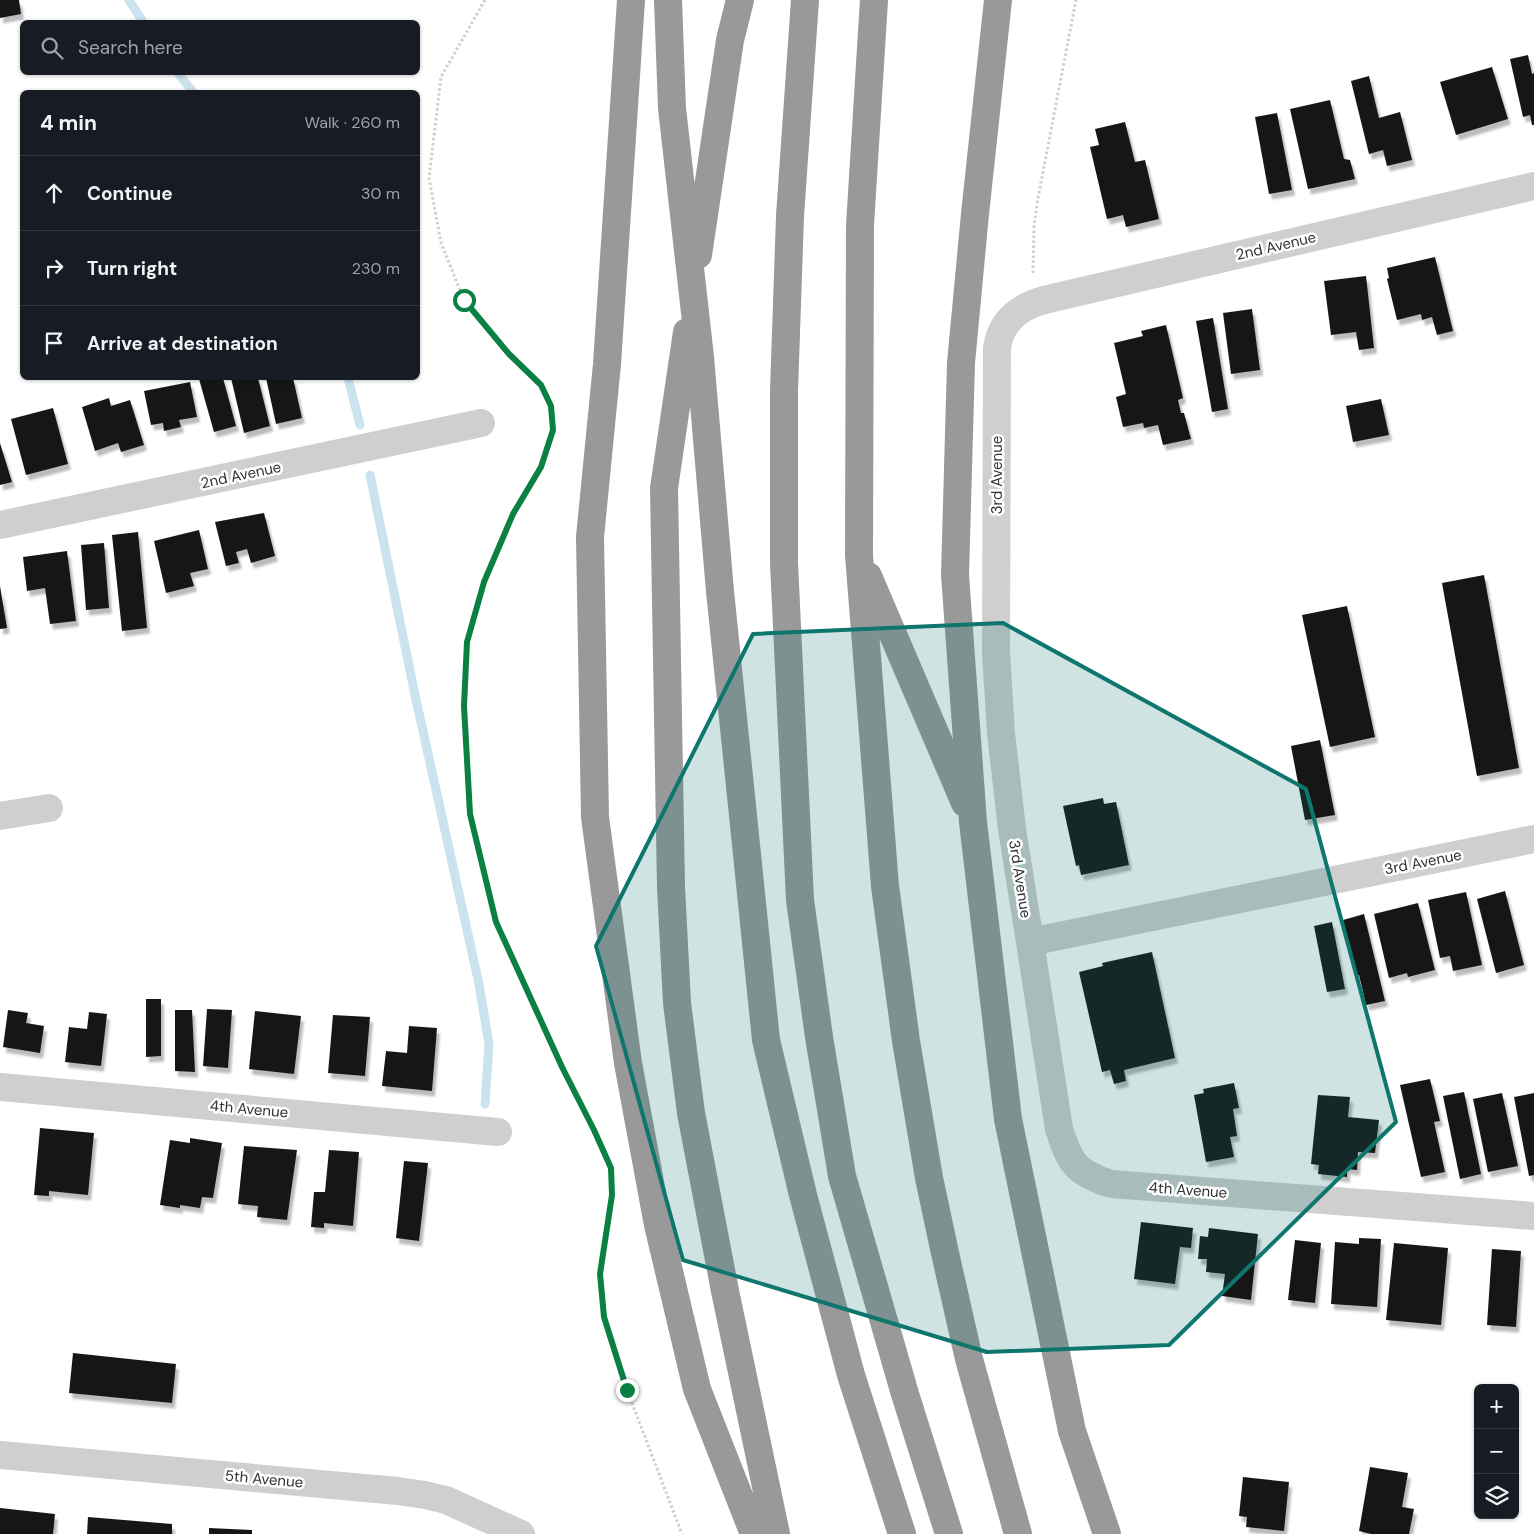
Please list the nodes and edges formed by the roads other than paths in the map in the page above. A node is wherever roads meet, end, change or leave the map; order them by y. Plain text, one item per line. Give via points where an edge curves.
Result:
1 (631, 0) edge
2 (668, 0) edge
3 (740, 0) edge
4 (805, 0) edge
5 (874, 0) edge
6 (998, 0) edge
7 (1534, 186) edge
8 (1020, 310) joint
9 (481, 423) dead end
10 (0, 525) edge
11 (859, 555) junction
12 (49, 808) dead end
13 (0, 816) edge
14 (973, 822) junction
15 (1534, 839) edge
16 (1030, 942) junction
17 (0, 1087) edge
18 (498, 1132) dead end
19 (1534, 1216) edge
20 (0, 1456) edge
21 (520, 1534) edge
22 (754, 1534) edge
23 (776, 1534) edge
24 (902, 1534) edge
25 (949, 1534) edge
26 (1018, 1534) edge
27 (1107, 1534) edge

1 - 22 highway via 607,364 590,537 595,817 628,1063 658,1225 697,1389
2 - 24 highway via 672,108 700,357 720,591 766,1040 802,1195 851,1375
3 - 23 highway via 730,40 664,488 671,887 677,1003 691,1113
4 - 25 highway via 790,216 784,391 784,563 800,900 842,1176
5 - 11 highway via 860,225
6 - 14 highway via 961,363 955,575
7 - 8 street, 2nd Avenue via 1044,300
8 - 16 street, 3rd Avenue via 1002,328 997,348 996,653 1012,829
9 - 10 street, 2nd Avenue
11 - 14 highway
11 - 26 highway via 885,886 906,1041 929,1178 969,1359
12 - 13 street
14 - 27 highway via 1008,1119 1072,1431
15 - 16 street, 3rd Avenue
16 - 19 street, 4th Avenue via 1059,1129 1066,1152 1075,1165 1092,1178 1111,1184
17 - 18 street, 4th Avenue
20 - 21 street, 5th Avenue via 425,1495 446,1500

